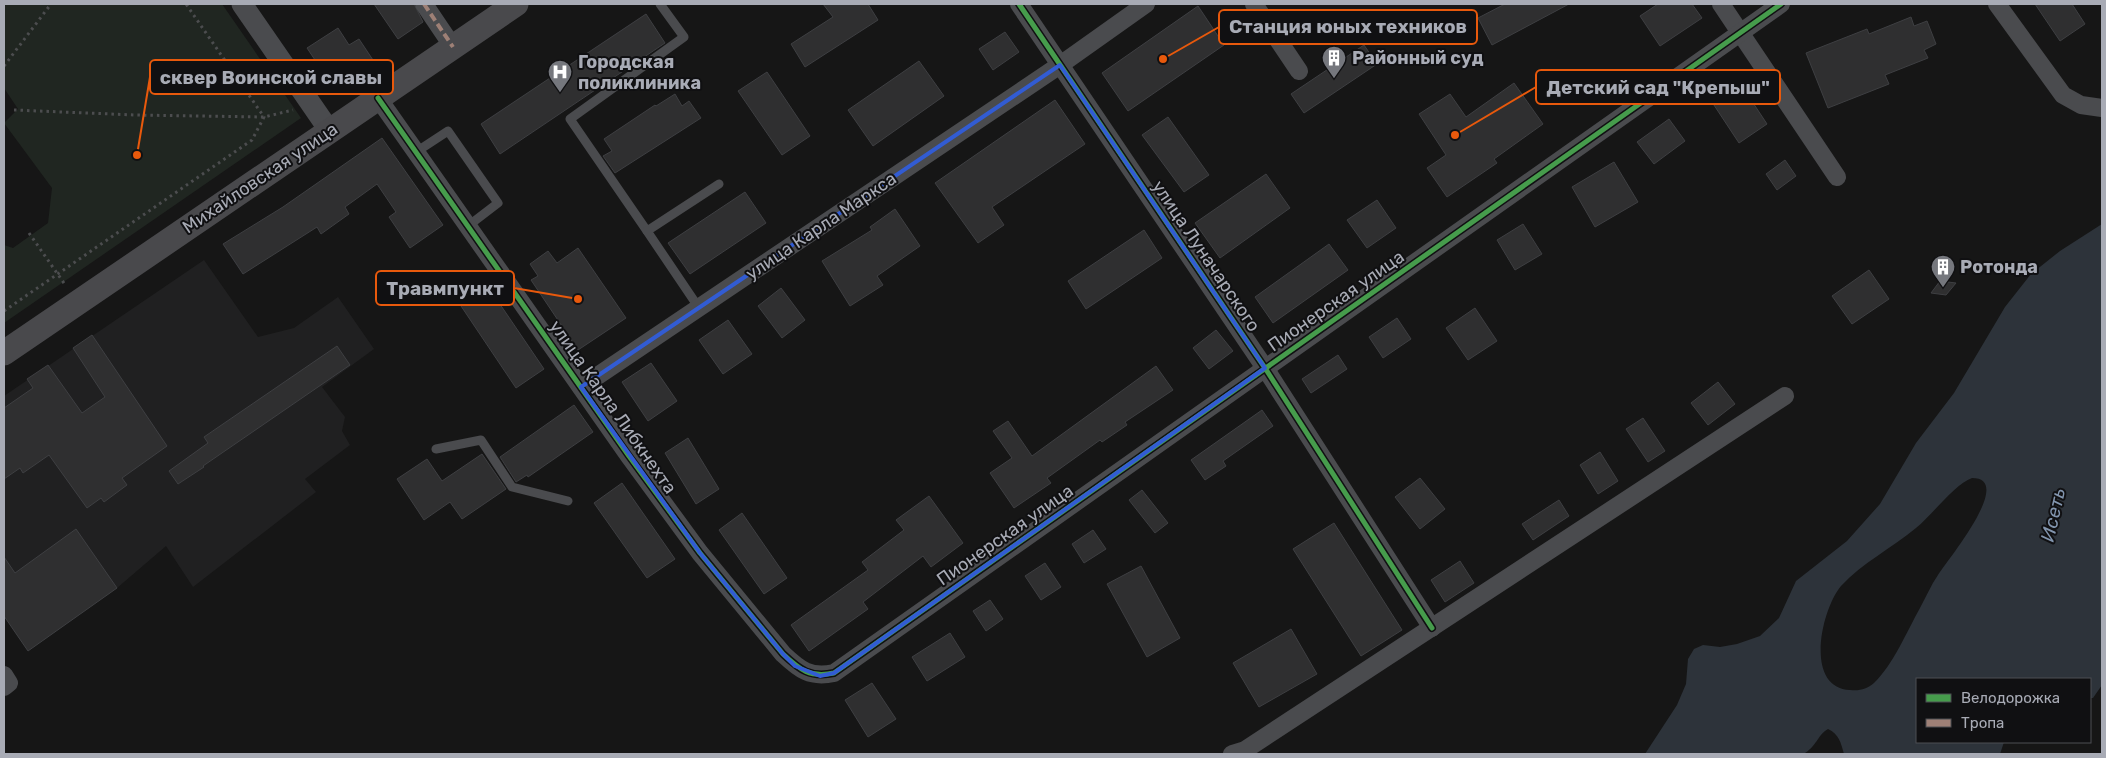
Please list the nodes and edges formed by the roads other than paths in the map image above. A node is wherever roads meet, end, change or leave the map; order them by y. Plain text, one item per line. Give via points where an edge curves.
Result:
1 (242, 4) edge
2 (424, 4) edge
3 (516, 4) edge
4 (660, 4) edge
5 (1019, 4) edge
6 (1146, 4) edge
7 (1254, 4) edge
8 (1721, 4) edge
9 (1781, 4) edge
10 (1997, 4) edge
11 (1741, 32) junction
12 (453, 47) junction
13 (1060, 65) junction
14 (1298, 71) dead end
15 (378, 98) junction
16 (2102, 108) edge
17 (329, 130) junction
18 (416, 152) junction
19 (1837, 177) dead end
20 (719, 184) dead end
21 (468, 226) junction
22 (647, 232) junction
23 (699, 308) junction
24 (4, 353) edge
25 (1265, 368) junction
26 (581, 387) junction
27 (1785, 396) dead end
28 (436, 449) dead end
29 (568, 501) dead end
30 (1432, 628) junction
31 (834, 673) joint
32 (1232, 754) edge

1 - 17 street
2 - 12 street
3 - 12 main road, Михайловская улица
4 - 22 lane via 684,37 570,119
5 - 13 street, улица Луначарского
6 - 13 street, улица Карла Маркса
7 - 14 street
8 - 11 street
9 - 11 street, Пионерская улица
10 - 16 street via 2063,95 2081,106
11 - 19 street
11 - 25 street, Пионерская улица
12 - 15 main road, Михайловская улица
13 - 23 street, улица Карла Маркса
13 - 25 street, улица Луначарского
15 - 17 main road, Михайловская улица
15 - 18 street, улица Карла Либкнехта
17 - 24 main road, Михайловская улица
18 - 21 street, улица Карла Либкнехта
18 - 21 lane via 448,131 498,203
20 - 22 lane
21 - 26 street, улица Карла Либкнехта
22 - 23 lane
23 - 26 street, улица Карла Маркса
25 - 30 street, улица Луначарского
25 - 31 street, Пионерская улица
26 - 31 street, улица Карла Либкнехта via 700,553 783,654 809,674
27 - 30 street
28 - 29 lane via 481,440 512,487
30 - 32 street via 1245,750

